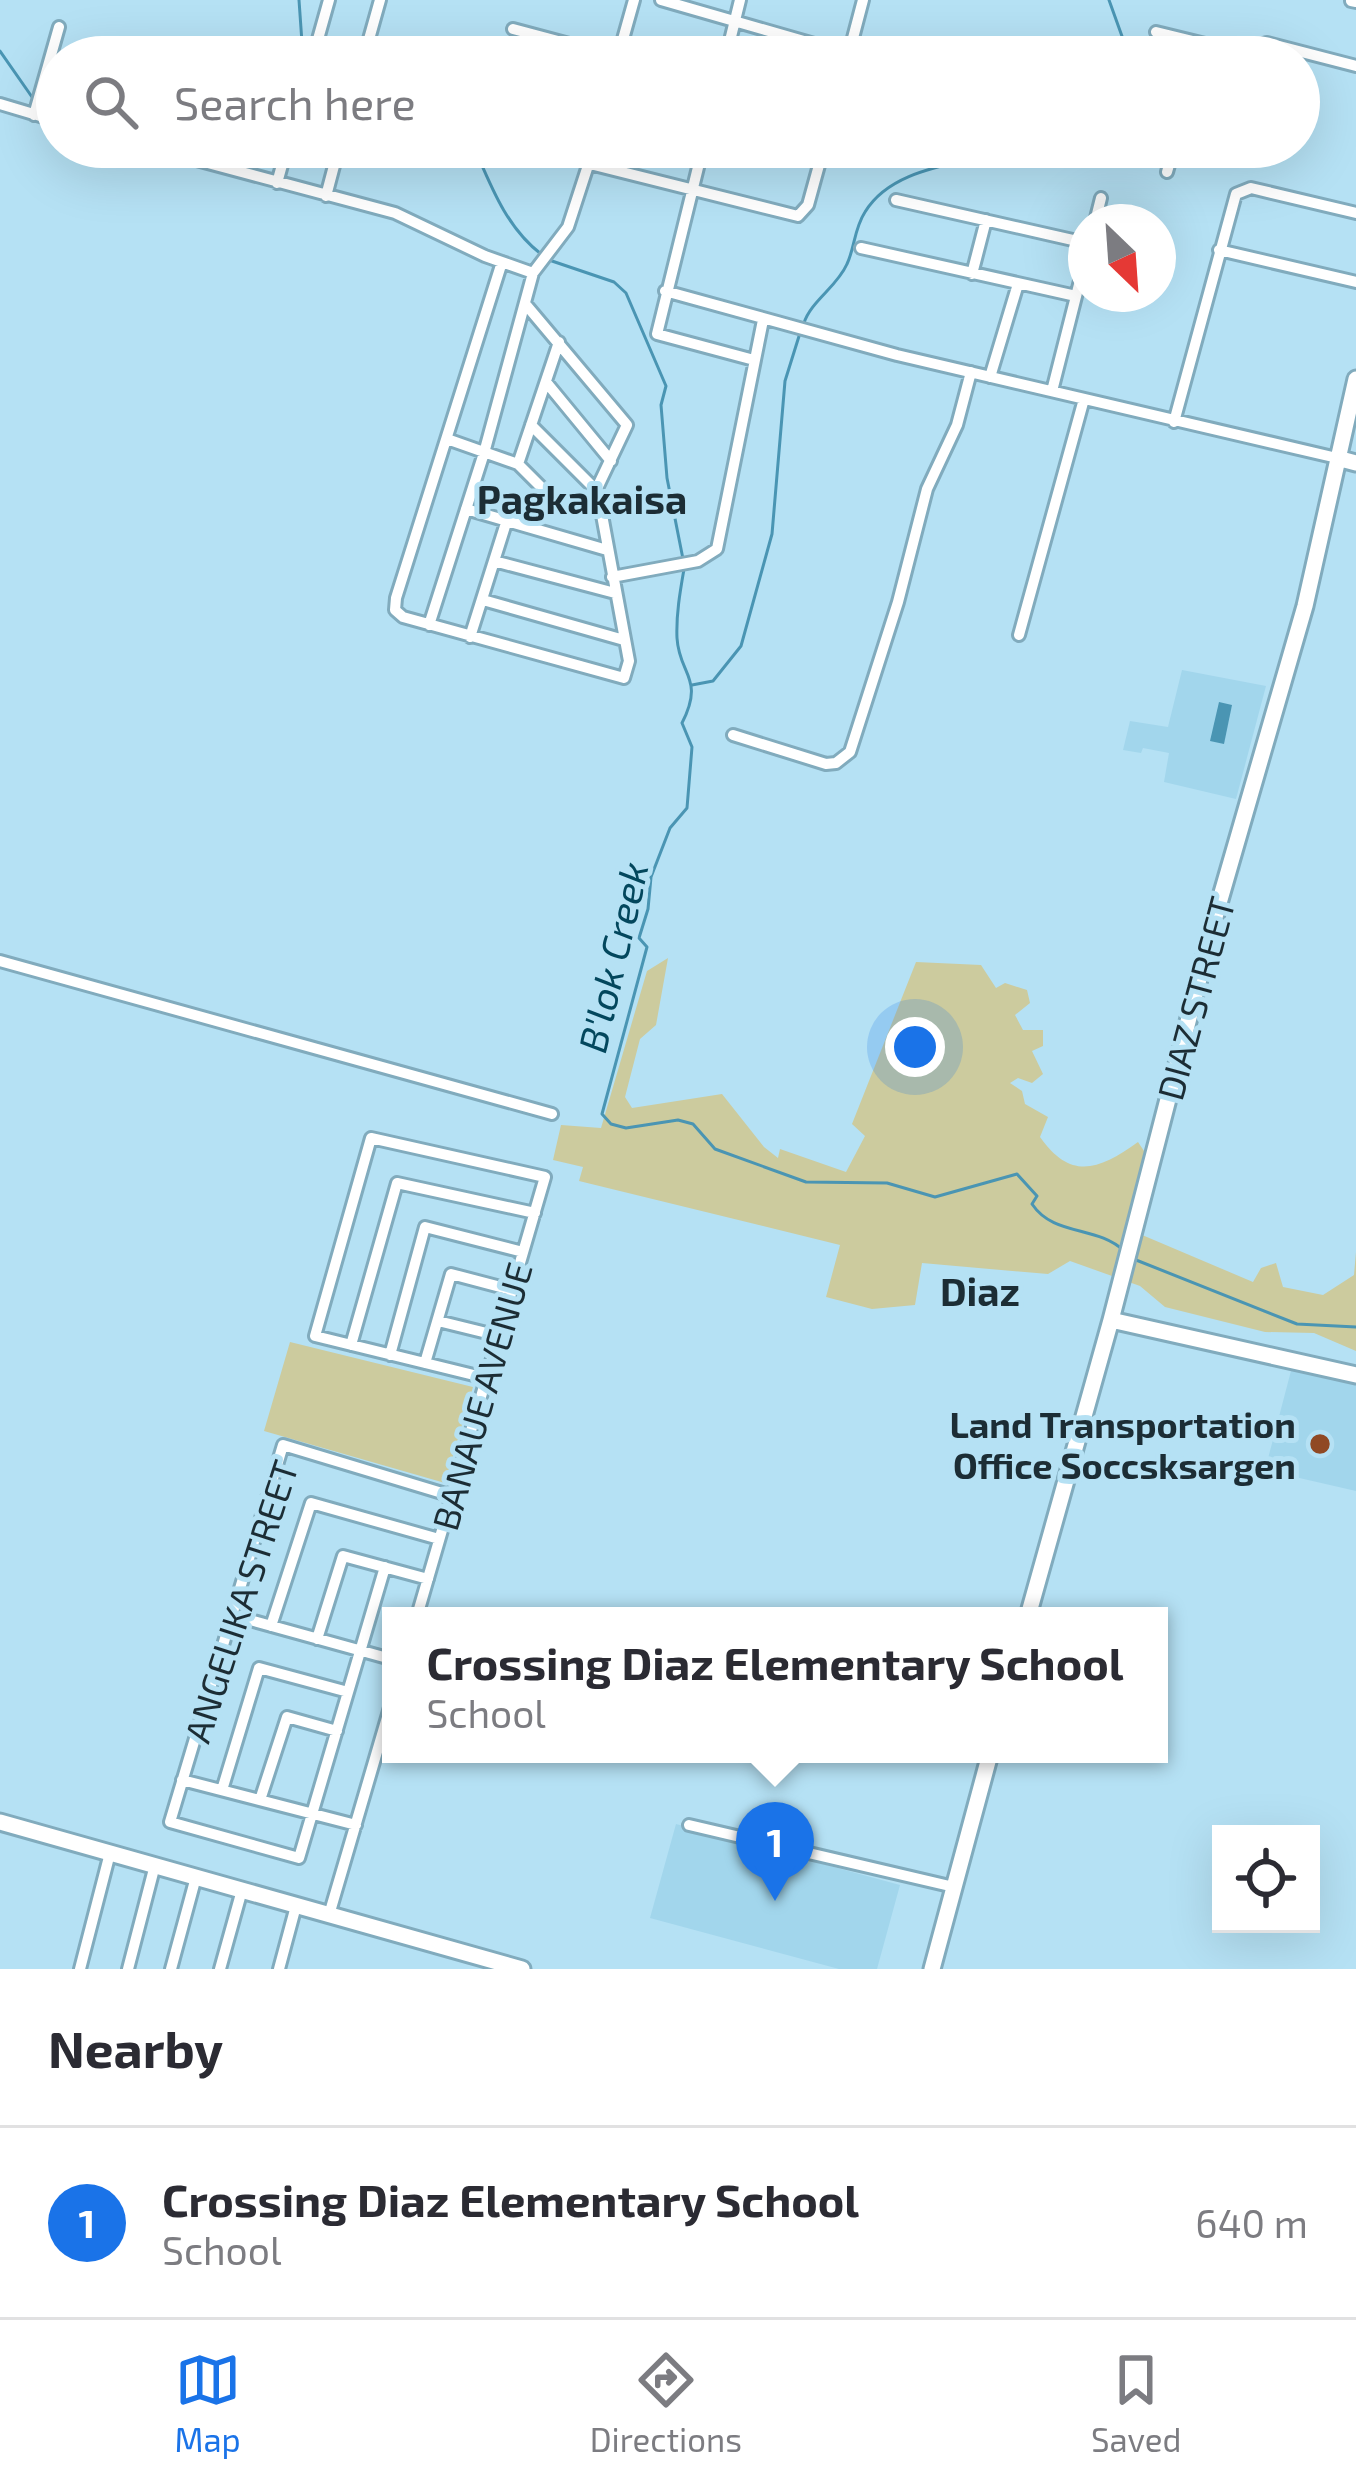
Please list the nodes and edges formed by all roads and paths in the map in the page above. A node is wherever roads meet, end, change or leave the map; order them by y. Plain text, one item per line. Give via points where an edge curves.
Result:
1 (329, 0) edge
2 (380, 0) edge
3 (634, 0) edge
4 (661, 0) edge
5 (740, 0) edge
6 (863, 0) edge
7 (735, 19) junction
8 (59, 27) dead end
9 (513, 29) dead end
10 (1156, 32) dead end
11 (56, 36) edge
12 (319, 36) edge
13 (370, 36) edge
14 (539, 36) edge
15 (624, 36) edge
16 (731, 36) edge
17 (789, 36) edge
18 (854, 36) edge
19 (1172, 36) edge
20 (1320, 57) edge
21 (1356, 66) edge
22 (0, 104) edge
23 (36, 108) edge
24 (34, 115) joint
25 (223, 168) edge
26 (281, 168) edge
27 (333, 168) edge
28 (589, 168) edge
29 (605, 168) edge
30 (698, 168) edge
31 (818, 168) edge
32 (1168, 168) edge
33 (1167, 172) dead end
34 (277, 183) junction
35 (692, 191) junction
36 (326, 196) junction
37 (1101, 198) dead end
38 (896, 200) dead end
39 (1100, 204) edge
40 (1356, 213) edge
41 (986, 220) junction
42 (1068, 239) edge
43 (861, 248) dead end
44 (1219, 250) junction
45 (502, 262) junction
46 (533, 274) junction
47 (972, 274) junction
48 (1356, 282) edge
49 (1018, 284) junction
50 (665, 291) junction
51 (1068, 294) edge
52 (527, 306) junction
53 (1072, 312) edge
54 (763, 320) junction
55 (559, 341) junction
56 (754, 360) junction
57 (971, 372) junction
58 (990, 376) junction
59 (1356, 379) edge
60 (546, 382) junction
61 (1052, 391) junction
62 (1084, 399) junction
63 (1174, 422) junction
64 (531, 425) junction
65 (447, 440) junction
66 (484, 453) junction
67 (1337, 458) junction
68 (611, 461) junction
69 (1356, 463) edge
70 (518, 464) junction
71 (596, 490) junction
72 (590, 505) junction
73 (466, 509) junction
74 (506, 523) junction
75 (607, 550) junction
76 (494, 561) junction
77 (612, 577) junction
78 (615, 593) junction
79 (483, 600) junction
80 (428, 625) junction
81 (1019, 635) dead end
82 (470, 637) junction
83 (624, 640) junction
84 (733, 735) dead end
85 (0, 961) edge
86 (552, 1114) dead end
87 (535, 1213) junction
88 (523, 1252) junction
89 (512, 1290) junction
90 (1112, 1320) junction
91 (437, 1321) junction
92 (499, 1336) junction
93 (351, 1345) junction
94 (390, 1355) junction
95 (425, 1363) junction
96 (1356, 1375) edge
97 (486, 1378) junction
98 (452, 1496) junction
99 (440, 1539) junction
100 (385, 1568) junction
101 (428, 1579) junction
102 (420, 1607) edge
103 (1031, 1607) edge
104 (232, 1616) junction
105 (271, 1626) junction
106 (316, 1639) junction
107 (361, 1651) junction
108 (382, 1657) edge
109 (348, 1692) junction
110 (337, 1730) junction
111 (382, 1735) edge
112 (988, 1763) edge
113 (182, 1780) junction
114 (222, 1790) junction
115 (260, 1800) junction
116 (313, 1814) junction
117 (0, 1822) edge
118 (356, 1825) junction
119 (689, 1826) dead end
120 (110, 1853) junction
121 (155, 1865) junction
122 (196, 1876) junction
123 (954, 1887) junction
124 (242, 1890) junction
125 (296, 1906) junction
126 (329, 1915) junction
127 (80, 1969) edge
128 (128, 1969) edge
129 (171, 1969) edge
130 (220, 1969) edge
131 (279, 1969) edge
132 (522, 1969) edge
133 (932, 1969) edge

1 - 12 street
2 - 13 street
3 - 15 street
4 - 7 street
5 - 7 street
6 - 18 street
7 - 16 street
7 - 17 street
8 - 11 street
9 - 14 street
10 - 19 street
20 - 21 street
22 - 24 street
23 - 24 street
25 - 34 street
26 - 34 street
27 - 36 street
28 - 46 street via 568,227
29 - 35 street
30 - 35 street
31 - 35 street via 798,215
32 - 33 street
34 - 36 street
35 - 50 street
36 - 45 street via 417,221
37 - 39 street
38 - 41 street
40 - 44 street via 1243,189
41 - 42 street
41 - 47 street
43 - 47 street
44 - 48 street
44 - 63 street
45 - 46 street
45 - 65 street
46 - 52 street
47 - 49 street
49 - 51 street
49 - 58 street
50 - 54 street
50 - 56 street via 657,334
52 - 55 street
52 - 66 street
53 - 61 street
54 - 56 street
54 - 57 street
55 - 60 street
55 - 68 street via 626,421
56 - 77 street via 711,556
57 - 58 street
57 - 84 street via 927,489 850,752 826,764
58 - 61 street
59 - 67 main road, DIAZ STREET
60 - 64 street
60 - 68 street
61 - 62 street
62 - 63 street
62 - 81 street
63 - 67 street
64 - 70 street
64 - 71 street
65 - 66 street
65 - 80 street via 394,604 403,617
66 - 70 street
66 - 73 street
67 - 69 main road
67 - 90 main road, DIAZ STREET via 1305,606
68 - 71 street
70 - 72 street via 559,500
71 - 72 street
72 - 75 street via 604,519
73 - 74 street
73 - 80 street
74 - 75 street
74 - 76 street
75 - 77 street
76 - 78 street
76 - 79 street
77 - 78 street
78 - 83 street
79 - 82 street
79 - 83 street
80 - 82 street
82 - 83 street via 620,679 629,671
85 - 86 street
87 - 88 street, BANAUE AVENUE
87 - 93 street via 398,1183
87 - 93 street, BANAUE AVENUE via 545,1177 371,1138 315,1336
88 - 89 street, BANAUE AVENUE
88 - 94 street via 424,1226
89 - 91 street via 452,1274
89 - 92 street, BANAUE AVENUE
90 - 96 main road
90 - 103 main road, DIAZ STREET
91 - 92 street
91 - 95 street
92 - 97 street, BANAUE AVENUE
93 - 94 street
94 - 95 street
95 - 97 street
97 - 98 street, BANAUE AVENUE
98 - 99 street, BANAUE AVENUE
98 - 104 street, ANGELIKA STREET via 283,1445
99 - 101 street, BANAUE AVENUE
99 - 105 street via 310,1503
100 - 101 street
100 - 106 street via 343,1556
100 - 107 street
101 - 102 street, BANAUE AVENUE
104 - 105 street
104 - 113 street, ANGELIKA STREET
105 - 106 street
106 - 107 street
107 - 108 street
107 - 109 street
109 - 110 street
109 - 114 street via 259,1668
110 - 115 street via 287,1717
110 - 116 street
111 - 118 street
112 - 123 main road
113 - 114 street, ANGELIKA STREET
113 - 116 street, ANGELIKA STREET via 170,1822 299,1858
114 - 115 street, ANGELIKA STREET
115 - 116 street, ANGELIKA STREET
116 - 118 street, ANGELIKA STREET
117 - 120 main road
118 - 126 street
119 - 123 street
120 - 121 main road
120 - 127 street
121 - 122 main road
121 - 128 street
122 - 124 main road
122 - 129 street
123 - 133 main road
124 - 125 main road
124 - 130 street
125 - 126 main road
125 - 131 street
126 - 132 main road

